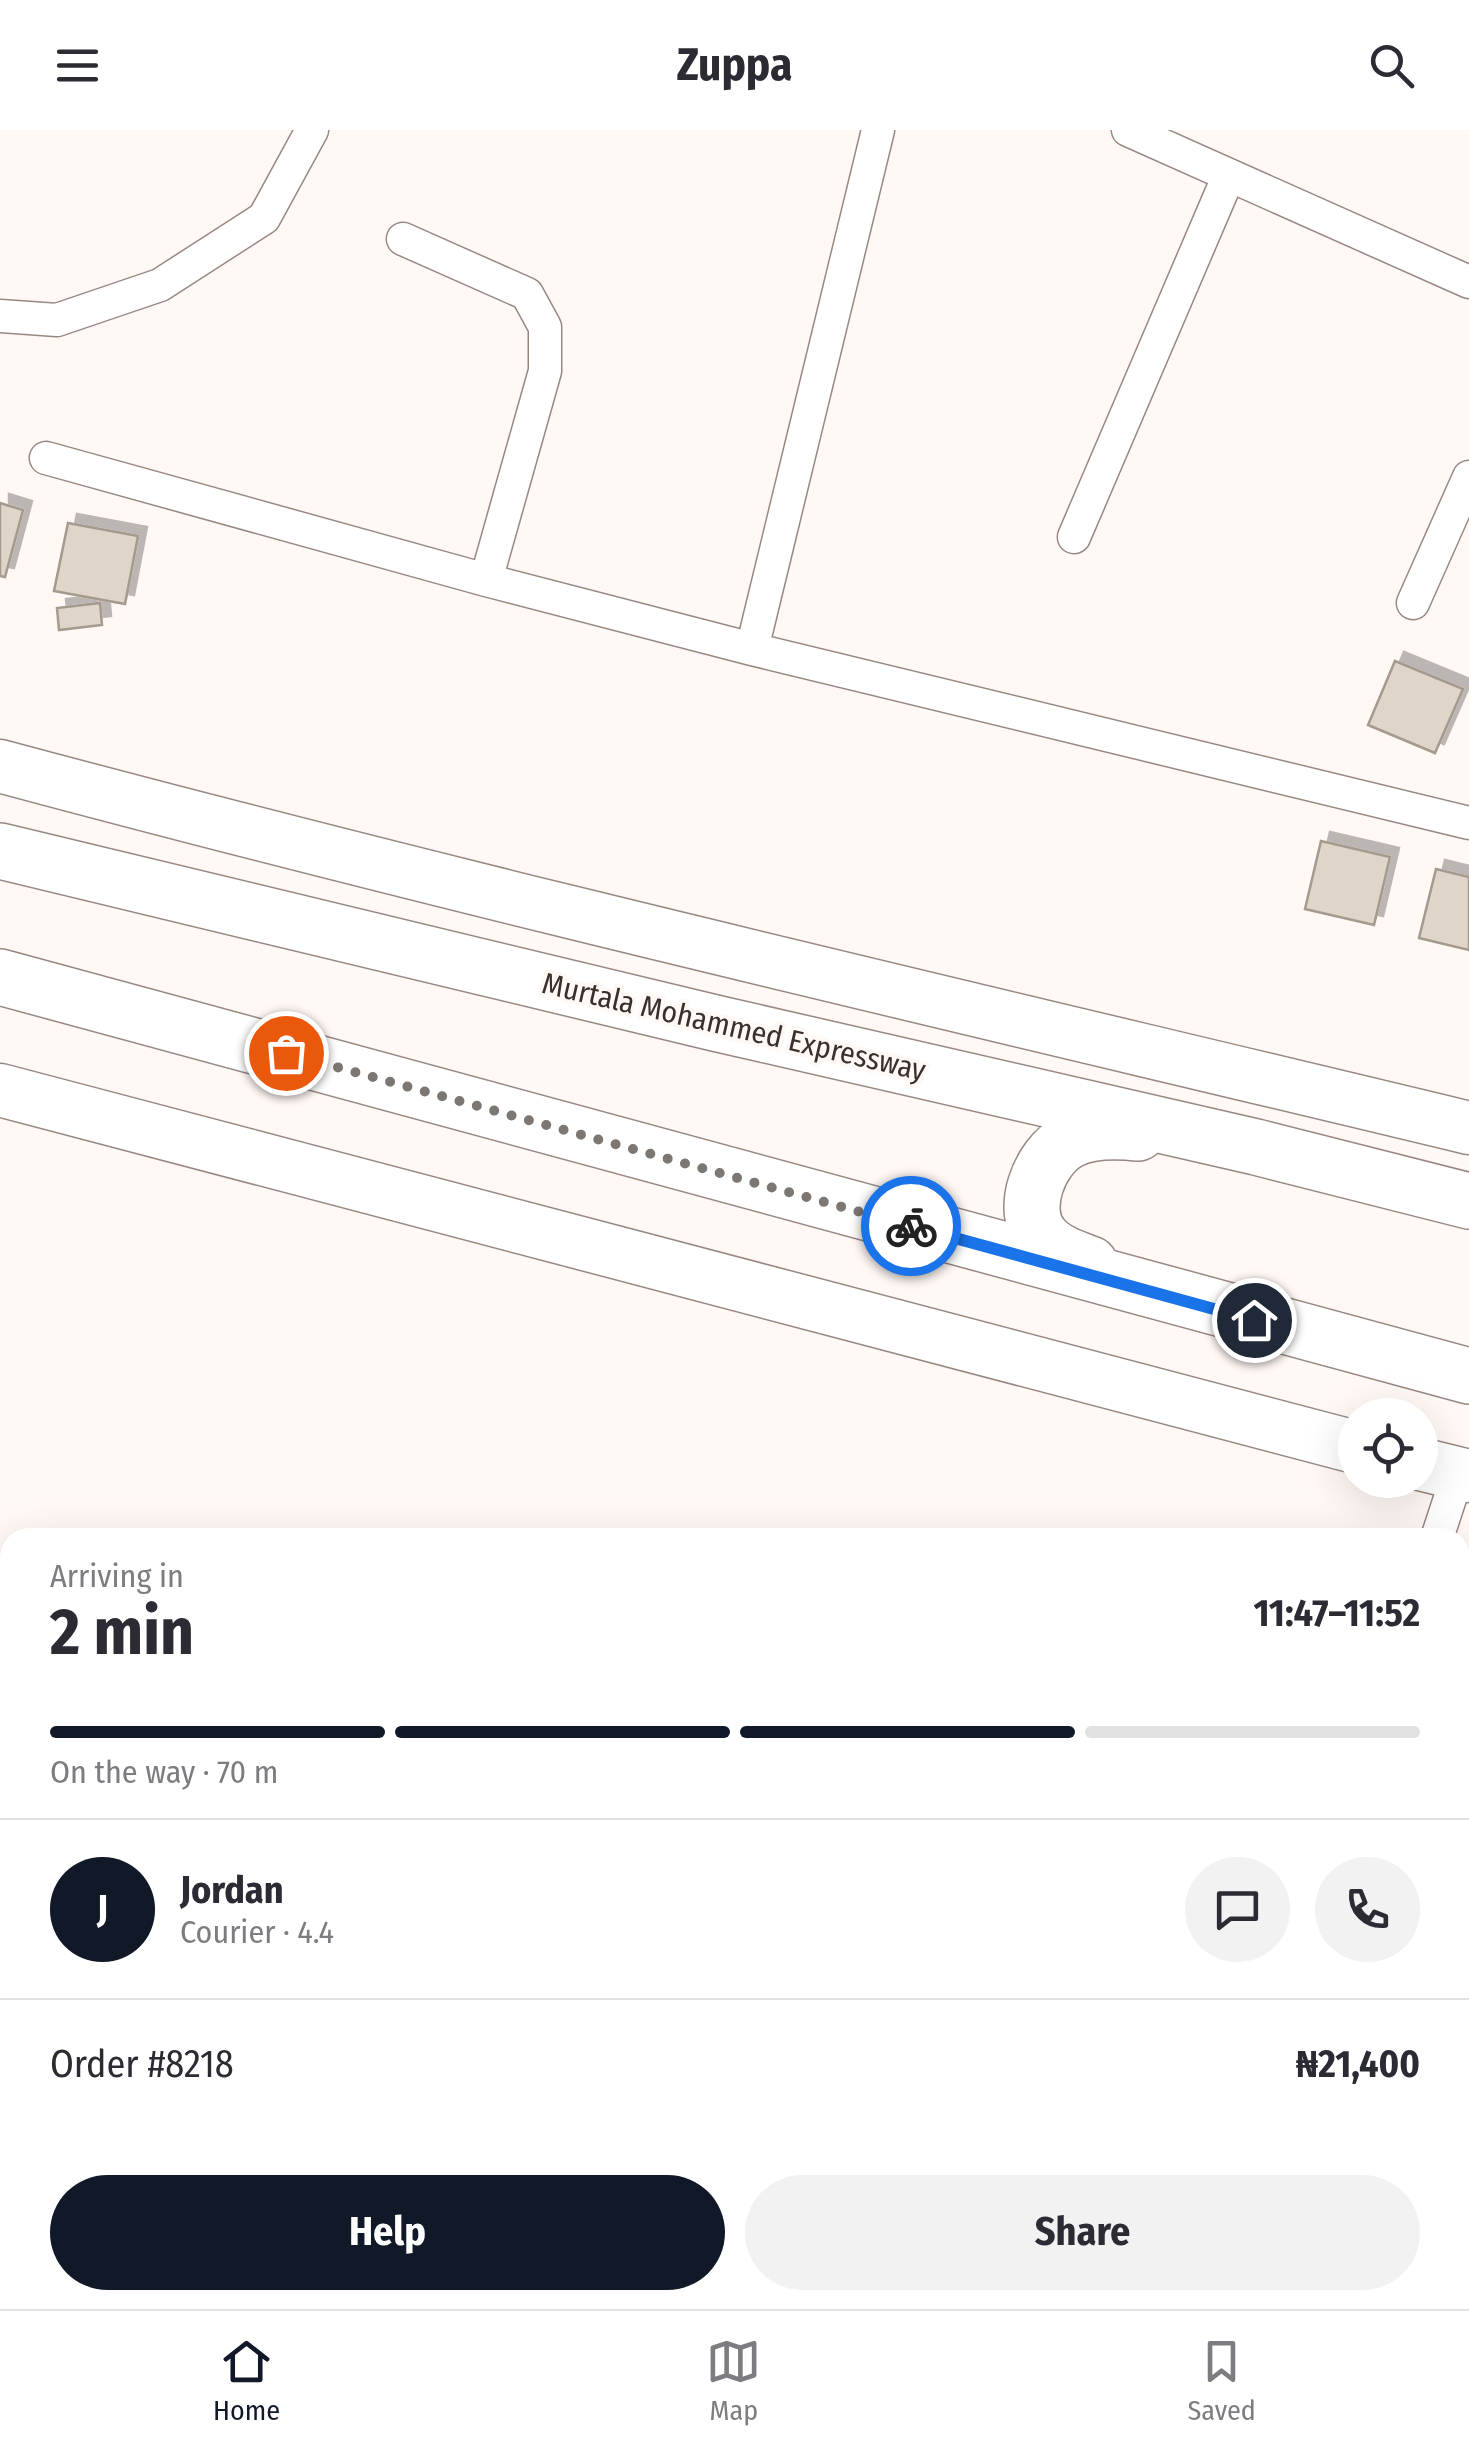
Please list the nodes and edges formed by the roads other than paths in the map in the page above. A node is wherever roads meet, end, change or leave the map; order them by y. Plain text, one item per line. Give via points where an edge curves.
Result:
1 (312, 130) edge
2 (878, 130) edge
3 (1128, 130) edge
4 (1228, 175) junction
5 (404, 239) dead end
6 (1469, 282) edge
7 (0, 316) edge
8 (46, 458) dead end
9 (1469, 477) edge
10 (1074, 537) dead end
11 (486, 580) junction
12 (1413, 603) dead end
13 (752, 649) junction
14 (0, 766) edge
15 (1469, 823) edge
16 (0, 851) edge
17 (0, 977) edge
18 (0, 1006) edge
19 (171, 1021) junction
20 (0, 1090) edge
21 (1469, 1128) edge
22 (1256, 1147) junction
23 (1469, 1201) edge
24 (1189, 1302) junction
25 (1469, 1376) edge
26 (1338, 1443) edge
27 (1449, 1471) edge
28 (1440, 1528) edge

1 - 7 street via 264,218 160,285 57,320
2 - 13 street
3 - 4 street
4 - 6 street
4 - 10 street
5 - 11 street via 527,294 545,327 546,370
8 - 11 street
9 - 12 street
11 - 13 street
13 - 15 street
14 - 21 main road via 582,915
16 - 22 highway, Murtala Mohammed Expressway
17 - 19 highway
18 - 19 highway
19 - 24 highway
20 - 26 main road
22 - 23 highway, Murtala Mohammed Expressway
22 - 24 highway via 1088,1133 1065,1143 1037,1182 1031,1204 1044,1240 1063,1254
24 - 25 highway
27 - 28 street

